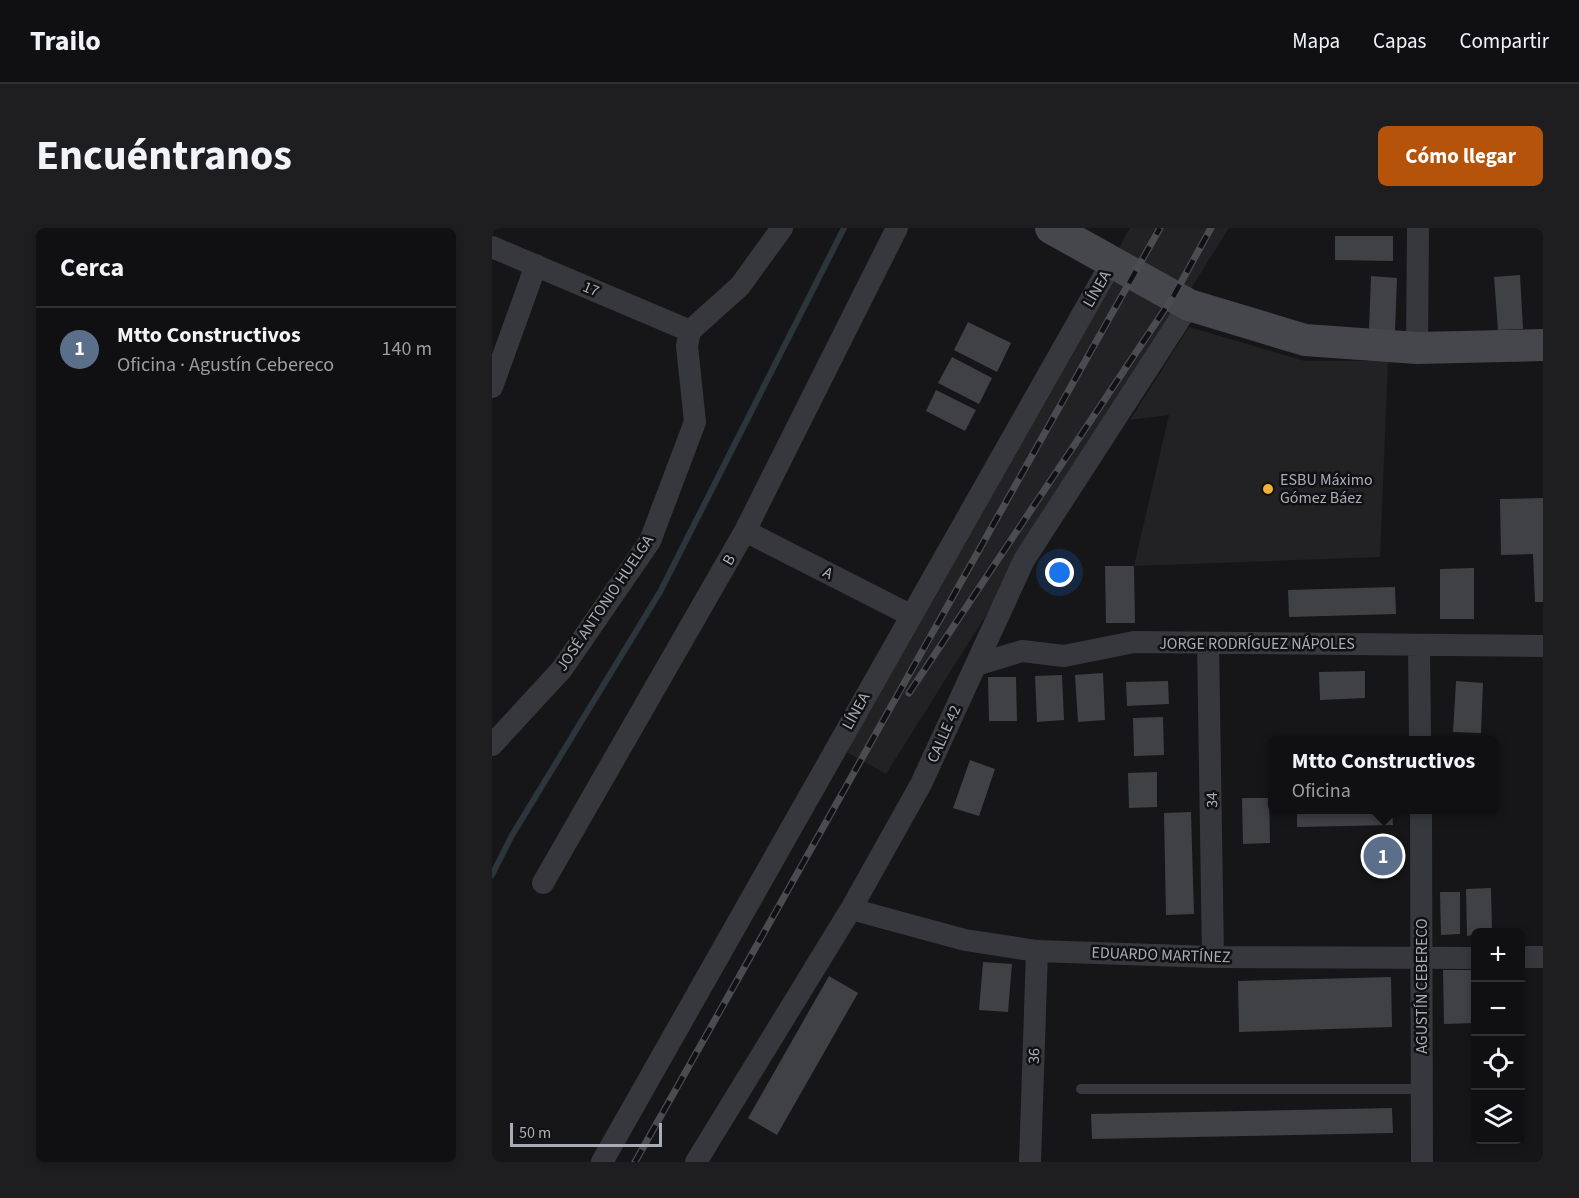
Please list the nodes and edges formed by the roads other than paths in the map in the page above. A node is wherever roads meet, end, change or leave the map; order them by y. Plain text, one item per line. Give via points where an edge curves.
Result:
1 (782, 228) edge
2 (897, 228) edge
3 (1051, 228) edge
4 (1418, 228) edge
5 (492, 247) edge
6 (1112, 262) junction
7 (536, 265) junction
8 (1189, 305) junction
9 (690, 331) junction
10 (1543, 345) edge
11 (1417, 348) junction
12 (492, 387) edge
13 (745, 531) junction
14 (910, 615) junction
15 (992, 627) junction
16 (1208, 643) junction
17 (1419, 646) junction
18 (1543, 646) edge
19 (1022, 651) junction
20 (976, 664) junction
21 (1420, 736) edge
22 (492, 745) edge
23 (1421, 814) edge
24 (543, 883) dead end
25 (851, 909) junction
26 (1037, 951) junction
27 (1213, 957) junction
28 (1525, 957) edge
29 (1543, 957) edge
30 (1471, 958) edge
31 (1422, 959) junction
32 (1081, 1089) dead end
33 (1422, 1089) junction
34 (602, 1162) edge
35 (696, 1162) edge
36 (1030, 1162) edge
37 (1422, 1162) edge

1 - 9 street via 740,286
2 - 13 street, B
3 - 6 main road
4 - 11 street
5 - 7 street, 17
6 - 8 main road
6 - 14 street, LÍNEA
7 - 9 street, 17
7 - 12 street
8 - 11 main road via 1305,340
8 - 15 street, CALLE 42 via 1024,560
9 - 22 street, JOSÉ ANTONIO HUELGA via 687,346 695,422 650,541 562,669
10 - 11 main road
13 - 14 street, A
13 - 24 street, B
14 - 34 street, LÍNEA
15 - 19 street
15 - 20 street, CALLE 42
16 - 17 street, JORGE RODRÍGUEZ NÁPOLES
16 - 19 street, JORGE RODRÍGUEZ NÁPOLES via 1134,642 1064,656
16 - 27 street, 34
17 - 18 street, JORGE RODRÍGUEZ NÁPOLES
17 - 21 street
19 - 20 street, JORGE RODRÍGUEZ NÁPOLES
20 - 25 street, CALLE 42 via 921,784
23 - 31 street, AGUSTÍN CEBERECO
25 - 26 street, EDUARDO MARTÍNEZ via 964,940
25 - 35 street, CALLE 42
26 - 27 street, EDUARDO MARTÍNEZ
26 - 36 street, 36
27 - 31 street, EDUARDO MARTÍNEZ
28 - 29 street
30 - 31 street, EDUARDO MARTÍNEZ
31 - 33 street, AGUSTÍN CEBERECO
32 - 33 lane
33 - 37 street, AGUSTÍN CEBERECO

